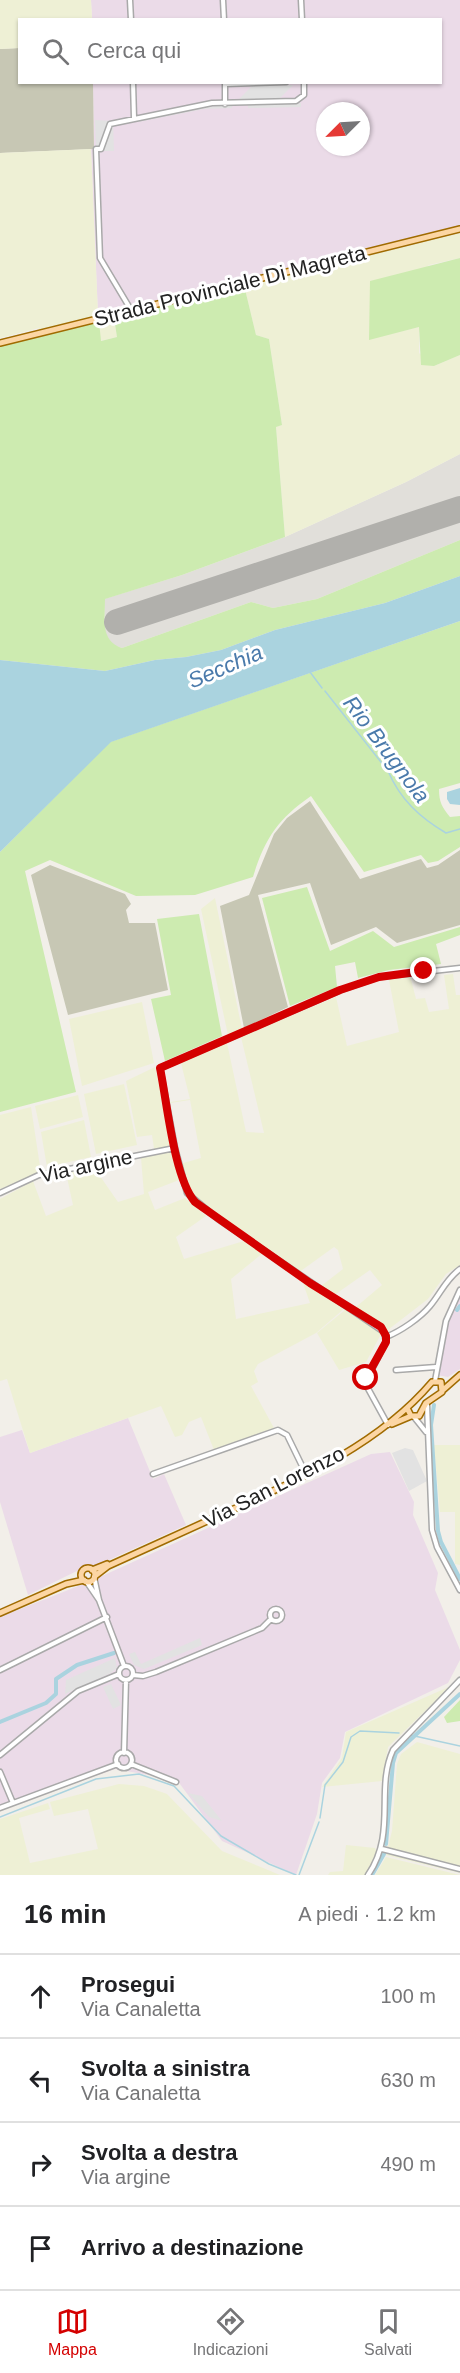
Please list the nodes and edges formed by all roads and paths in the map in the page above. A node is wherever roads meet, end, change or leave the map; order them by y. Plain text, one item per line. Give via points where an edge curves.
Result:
1 (130, 0) edge
2 (223, 0) edge
3 (302, 0) edge
4 (131, 18) edge
5 (224, 18) edge
6 (302, 18) edge
7 (133, 84) edge
8 (225, 84) edge
9 (304, 84) edge
10 (225, 104) junction
11 (134, 118) junction
12 (460, 230) edge
13 (132, 311) junction
14 (0, 344) edge
15 (460, 968) edge
16 (175, 1148) junction
17 (0, 1193) edge
18 (460, 1269) edge
19 (460, 1290) edge
20 (386, 1336) junction
21 (436, 1367) junction
22 (396, 1370) dead end
23 (460, 1375) edge
24 (438, 1381) junction
25 (451, 1381) junction
26 (443, 1390) junction
27 (428, 1401) junction
28 (407, 1408) junction
29 (412, 1416) junction
30 (388, 1425) junction
31 (427, 1432) junction
32 (153, 1474) dead end
33 (306, 1475) junction
34 (82, 1573) junction
35 (94, 1574) junction
36 (85, 1581) junction
37 (66, 1584) junction
38 (460, 1590) edge
39 (99, 1600) junction
40 (0, 1613) edge
41 (107, 1617) junction
42 (271, 1619) dead end
43 (124, 1666) junction
44 (0, 1670) edge
45 (119, 1674) junction
46 (133, 1675) junction
47 (126, 1680) junction
48 (460, 1680) edge
49 (124, 1753) junction
50 (0, 1755) edge
51 (118, 1764) junction
52 (131, 1764) junction
53 (0, 1772) edge
54 (176, 1782) dead end
55 (13, 1803) junction
56 (0, 1808) edge
57 (382, 1849) junction
58 (460, 1869) edge
59 (368, 1875) edge

1 - 4 street
2 - 5 street
3 - 6 street
7 - 11 street
8 - 10 street
9 - 10 street via 304,95 296,101
10 - 11 street
11 - 13 street via 110,124 101,149 96,149 100,258
12 - 13 main road, Strada Provinciale Di Magreta
13 - 14 main road, Strada Provinciale Di Magreta
15 - 16 street via 379,977 160,1068
16 - 17 street, Via argine via 39,1175
16 - 20 street via 187,1193 195,1202 310,1283 381,1327
18 - 20 street via 450,1276 429,1307
19 - 21 street via 448,1314
20 - 30 street via 365,1381
21 - 22 street
21 - 24 street
23 - 25 main road
24 - 25 main road
24 - 26 main road
24 - 28 main road
25 - 26 main road
26 - 27 main road
27 - 29 main road via 419,1416
27 - 31 street
28 - 29 main road
28 - 30 main road
29 - 30 main road
29 - 31 street
30 - 33 main road, Via San Lorenzo
31 - 38 street via 434,1538
32 - 33 street via 278,1430 287,1436
33 - 35 main road, Via San Lorenzo
34 - 35 main road via 87,1569
34 - 36 main road
34 - 37 main road
35 - 36 main road
35 - 39 street
36 - 37 main road
36 - 39 street
37 - 40 main road
39 - 41 street
41 - 43 street
41 - 44 street
42 - 46 street via 262,1628 156,1672
43 - 45 street
43 - 46 street via 132,1668
45 - 47 street
45 - 50 street via 78,1691
46 - 47 street
47 - 49 street
48 - 57 street via 391,1754
49 - 51 street via 118,1756
49 - 52 street via 130,1755
51 - 52 street via 123,1768
51 - 55 street
52 - 54 street
53 - 55 street
55 - 56 street
57 - 58 street
57 - 59 street

